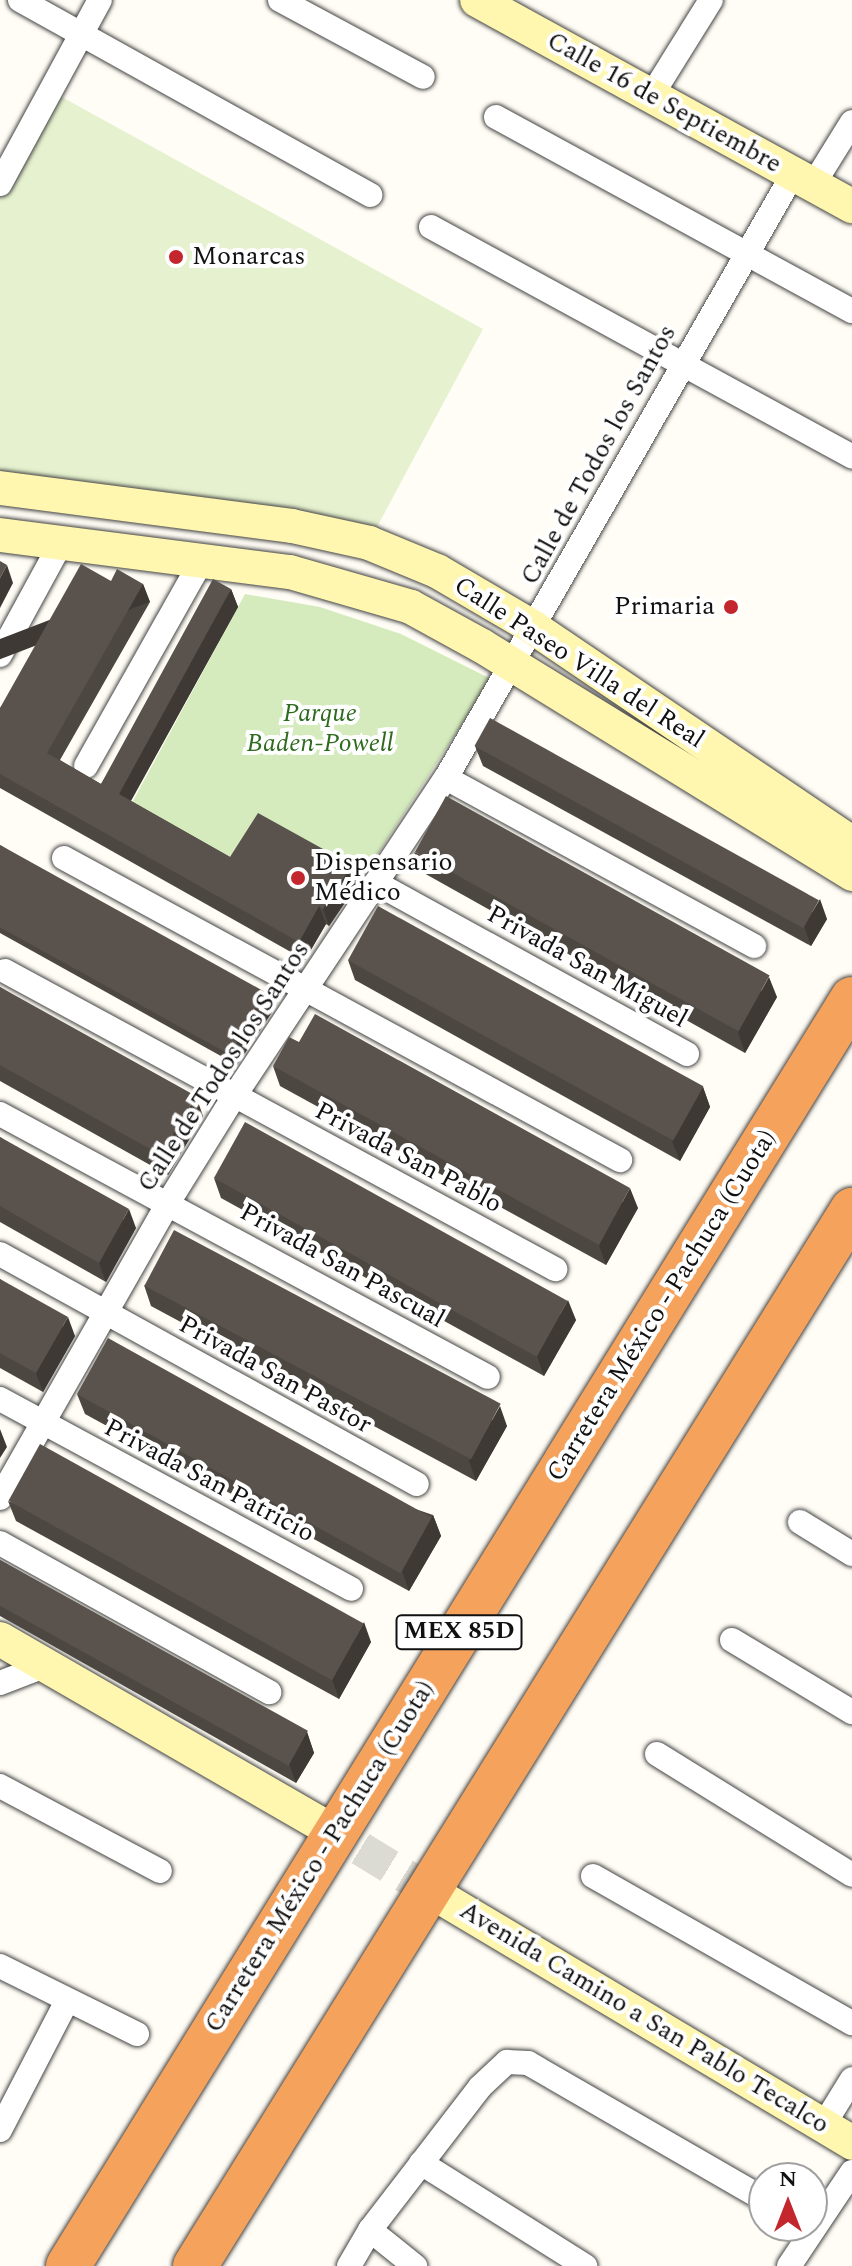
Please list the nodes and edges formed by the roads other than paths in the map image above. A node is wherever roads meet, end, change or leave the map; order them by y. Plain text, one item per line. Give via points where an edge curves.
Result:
1 (20, 0) edge
2 (100, 0) edge
3 (280, 0) edge
4 (711, 0) edge
5 (488, 3) edge
6 (82, 33) junction
7 (423, 77) dead end
8 (650, 98) junction
9 (496, 117) dead end
10 (852, 122) edge
11 (10, 139) edge
12 (803, 179) junction
13 (0, 184) edge
14 (370, 195) dead end
15 (852, 206) edge
16 (431, 227) dead end
17 (747, 254) junction
18 (852, 311) edge
19 (682, 364) junction
20 (852, 457) edge
21 (0, 488) edge
22 (0, 535) edge
23 (61, 543) junction
24 (201, 562) junction
25 (534, 628) junction
26 (0, 655) edge
27 (512, 666) junction
28 (86, 766) dead end
29 (446, 778) junction
30 (800, 825) junction
31 (852, 843) edge
32 (64, 858) dead end
33 (852, 874) edge
34 (376, 883) junction
35 (754, 946) dead end
36 (5, 971) dead end
37 (307, 990) junction
38 (852, 999) edge
39 (687, 1054) dead end
40 (235, 1095) junction
41 (0, 1114) edge
42 (620, 1160) dead end
43 (168, 1203) junction
44 (852, 1210) edge
45 (0, 1254) edge
46 (555, 1269) dead end
47 (107, 1314) junction
48 (488, 1377) dead end
49 (0, 1399) edge
50 (41, 1423) junction
51 (417, 1484) dead end
52 (0, 1498) edge
53 (800, 1522) dead end
54 (0, 1543) edge
55 (852, 1554) edge
56 (351, 1589) dead end
57 (0, 1639) edge
58 (732, 1640) dead end
59 (47, 1665) junction
60 (0, 1683) edge
61 (269, 1692) dead end
62 (852, 1712) edge
63 (657, 1754) dead end
64 (0, 1786) edge
65 (317, 1822) tunnel mouth
66 (160, 1871) dead end
67 (852, 1875) edge
68 (593, 1876) dead end
69 (435, 1894) tunnel mouth
70 (0, 1966) edge
71 (67, 2001) junction
72 (852, 2023) edge
73 (137, 2034) dead end
74 (852, 2079) edge
75 (823, 2126) junction
76 (0, 2130) edge
77 (852, 2143) edge
78 (421, 2163) junction
79 (852, 2172) edge
80 (748, 2190) edge
81 (828, 2205) edge
82 (370, 2230) junction
83 (803, 2242) edge
84 (68, 2266) edge
85 (195, 2266) edge
86 (349, 2266) edge
87 (415, 2266) edge
88 (583, 2266) edge
89 (789, 2266) edge

1 - 6 street
2 - 6 street
3 - 7 street
4 - 8 street
5 - 8 street, Calle 16 de Septiembre
6 - 11 street
6 - 14 street
8 - 12 street, Calle 16 de Septiembre
9 - 17 street
10 - 12 street, Calle de Todos los Santos
11 - 13 street
12 - 15 street, Calle 16 de Septiembre
12 - 17 street, Calle de Todos los Santos
16 - 19 street
17 - 18 street
17 - 19 street, Calle de Todos los Santos
19 - 20 street
19 - 25 street, Calle de Todos los Santos
21 - 25 street, Calle Paseo Villa del Real via 292,526 369,543 437,571
22 - 23 street, Calle Paseo Villa del Real
23 - 24 street, Calle Paseo Villa del Real
23 - 26 street
24 - 27 street, Calle Paseo Villa del Real via 290,572 411,607
24 - 28 street
25 - 27 street, Calle de Todos los Santos
25 - 30 street, Calle Paseo Villa del Real
27 - 29 street, Calle de Todos los Santos
27 - 30 street, Calle Paseo Villa del Real
29 - 34 street, Calle de Todos los Santos
29 - 35 street
30 - 31 street, Calle Paseo Villa del Real
30 - 33 street, Calle Paseo Villa del Real
32 - 37 street
34 - 37 street, Calle de Todos los Santos
34 - 39 street, Privada San Miguel
36 - 40 street, Privada San Pablo
37 - 40 street, Calle de Todos los Santos
37 - 42 street
38 - 84 highway, Carretera México - Pachuca (Cuota) / MEX 85D
40 - 43 street, Calle de Todos los Santos
40 - 46 street, Privada San Pablo
41 - 43 street, Privada San Pascual
43 - 47 street, Calle de Todos los Santos
43 - 48 street, Privada San Pascual
44 - 85 highway
45 - 47 street, Privada San Pastor
47 - 50 street, Calle de Todos los Santos
47 - 51 street, Privada San Pastor
49 - 50 street, Privada San Patricio
50 - 52 street, Calle de Todos los Santos
50 - 56 street, Privada San Patricio
53 - 55 street
54 - 61 street
57 - 59 street
58 - 62 street
59 - 60 street
59 - 65 street
63 - 67 street
64 - 66 street
68 - 72 street
69 - 75 street, Avenida Camino a San Pablo Tecalco
70 - 71 street
71 - 73 street
71 - 76 street
74 - 75 street
75 - 77 street, Avenida Camino a San Pablo Tecalco
78 - 80 street via 480,2087 507,2062 528,2063
78 - 82 street
78 - 88 street
79 - 81 street
82 - 86 street
82 - 87 street
83 - 89 street

